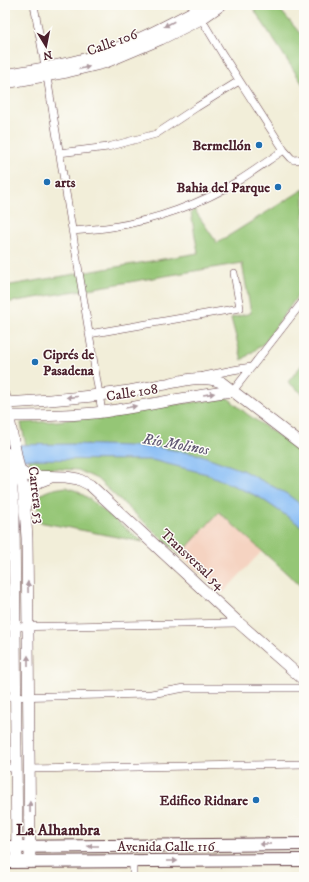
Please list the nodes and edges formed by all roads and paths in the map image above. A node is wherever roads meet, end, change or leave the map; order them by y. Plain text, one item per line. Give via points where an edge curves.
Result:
1 (34, 5) edge
2 (221, 5) edge
3 (198, 10) edge
4 (45, 72) junction
5 (5, 75) edge
6 (240, 81) junction
7 (5, 83) edge
8 (284, 150) junction
9 (59, 153) junction
10 (304, 159) edge
11 (72, 231) junction
12 (234, 273) dead end
13 (304, 300) edge
14 (90, 334) junction
15 (251, 367) junction
16 (194, 378) junction
17 (233, 391) junction
18 (100, 395) junction
19 (5, 401) edge
20 (102, 412) junction
21 (7, 416) edge
22 (304, 446) edge
23 (5, 452) edge
24 (15, 468) junction
25 (53, 477) junction
26 (8, 481) edge
27 (25, 509) junction
28 (10, 558) edge
29 (239, 623) junction
30 (10, 626) edge
31 (28, 626) junction
32 (304, 680) edge
33 (304, 688) edge
34 (29, 696) junction
35 (10, 697) edge
36 (304, 764) edge
37 (5, 768) edge
38 (16, 768) junction
39 (29, 769) junction
40 (304, 844) edge
41 (30, 846) junction
42 (11, 847) edge
43 (304, 860) edge
44 (133, 861) junction
45 (11, 862) edge
46 (30, 862) junction
47 (134, 877) edge

1 - 4 street
2 - 3 street, Calle 106
3 - 4 street, Calle 106 via 161,39 110,60 84,68
3 - 6 street
4 - 5 street, Calle 106
4 - 7 street, Calle 106
4 - 9 street
6 - 8 street
6 - 9 street via 156,134 108,147
8 - 10 street via 294,160
8 - 11 street via 221,191 186,207 142,221
9 - 11 street
11 - 14 street
12 - 14 street via 240,308
13 - 15 street
14 - 18 street
15 - 16 street, Calle 108
15 - 17 street
16 - 17 street via 214,379
16 - 18 street, Calle 108
20 -> 17 street, Calle 108
17 - 22 street
18 -> 19 street, Calle 108
18 - 20 street
19 - 21 street, Carrera 53
20 - 21 street, Calle 108
21 - 24 street, Carrera 53 via 13,440
23 - 24 street, Carrera 53
24 - 25 street, Transversal 54 via 30,476
24 - 26 street, Carrera 53
24 - 27 street, Carrera 53 via 23,487
25 - 27 street, Transversal 54 via 32,487
25 - 29 street, Transversal 54 via 78,479 90,485
26 - 28 street, Carrera 53 via 14,511
31 -> 27 street, Carrera 53
28 - 30 street, Carrera 53
29 - 31 street
29 - 32 street, Transversal 54
30 - 31 street
30 - 35 street, Carrera 53
34 -> 31 street, Carrera 53
33 - 34 street via 185,688 151,694
34 - 35 street
34 - 39 street, Carrera 53
35 - 38 street, Carrera 53
36 - 39 street
37 - 38 street
38 - 42 street, Carrera 53
41 -> 39 street, Carrera 53
40 -> 41 main road, Avenida Calle 116
41 - 42 main road, Avenida Calle 116
41 - 46 street, Carrera 53
42 - 45 street, Carrera 53
44 -> 43 main road, Avenida Calle 116
44 - 46 main road, Avenida Calle 116
44 - 47 street
45 - 46 main road, Avenida Calle 116

